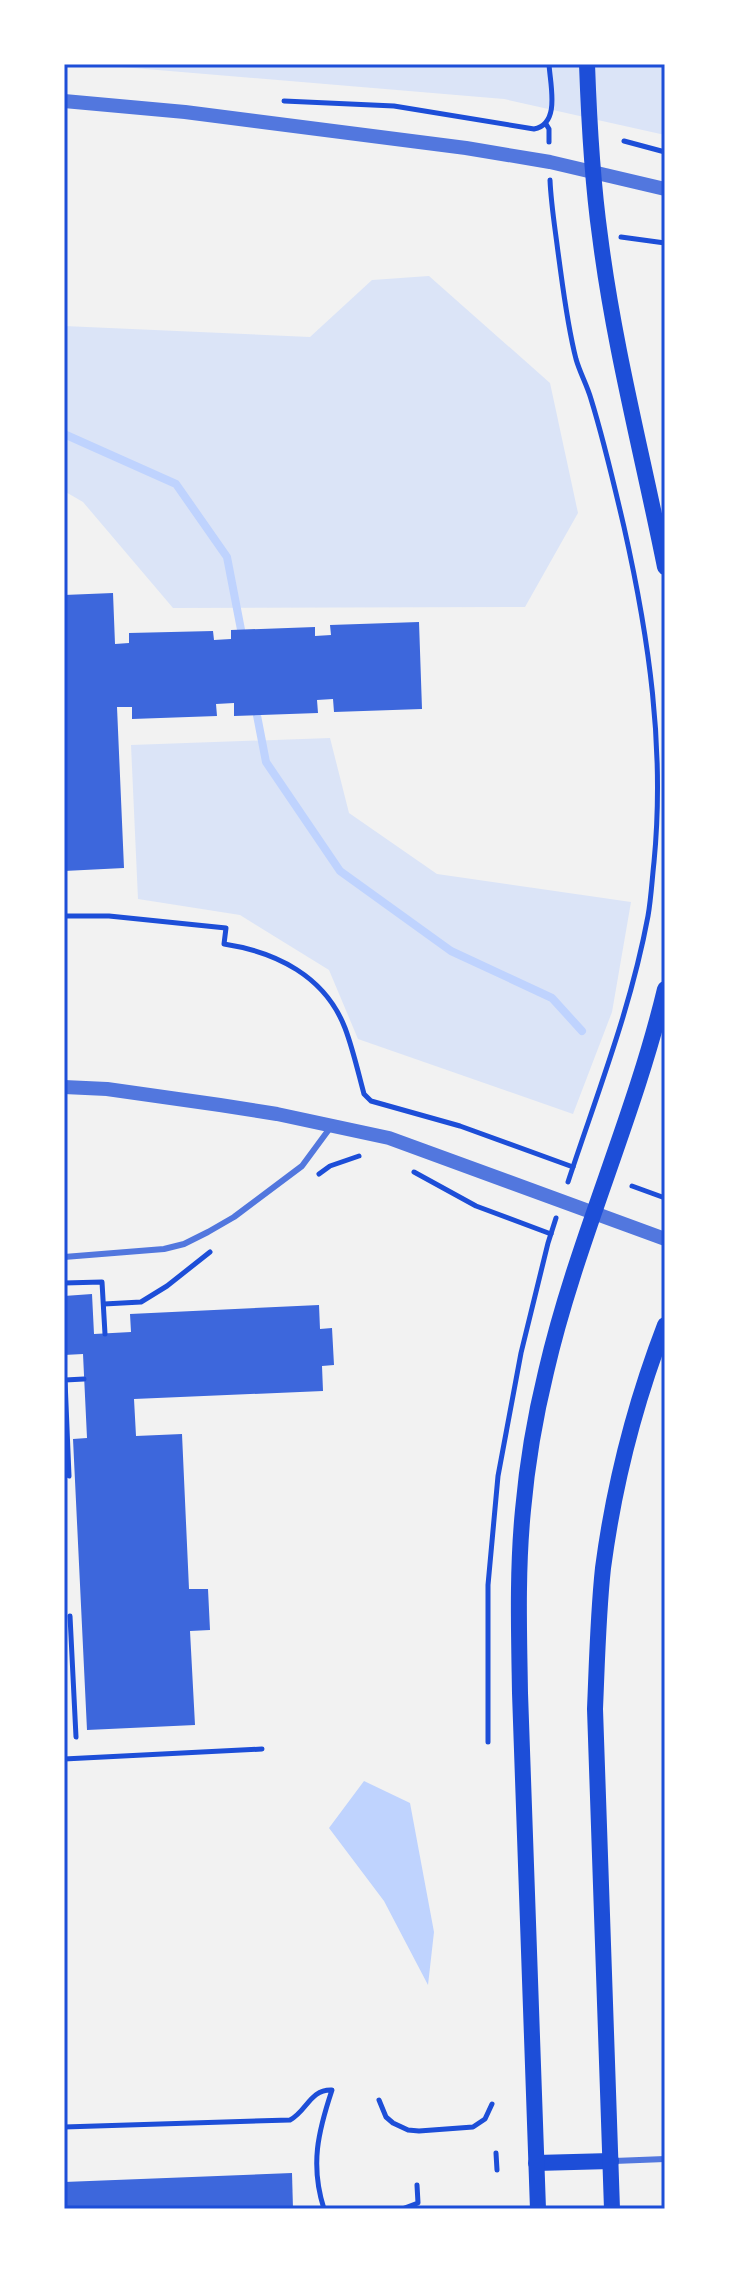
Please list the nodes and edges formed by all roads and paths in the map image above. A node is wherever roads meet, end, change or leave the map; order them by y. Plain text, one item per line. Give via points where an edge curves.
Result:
1 (549, 64) edge
2 (587, 64) edge
3 (270, 100) dead end
4 (64, 101) edge
5 (624, 141) dead end
6 (665, 152) edge
7 (594, 172) junction
8 (551, 188) dead end
9 (665, 189) edge
10 (620, 237) dead end
11 (665, 243) edge
12 (665, 567) edge
13 (64, 916) edge
14 (665, 989) edge
15 (64, 1087) edge
16 (332, 1125) junction
17 (359, 1156) dead end
18 (368, 1156) dead end
19 (573, 1167) junction
20 (406, 1168) dead end
21 (570, 1177) dead end
22 (632, 1186) dead end
23 (665, 1198) edge
24 (595, 1213) junction
25 (553, 1227) dead end
26 (551, 1234) junction
27 (665, 1239) edge
28 (64, 1257) edge
29 (64, 1283) edge
30 (665, 1325) edge
31 (105, 1334) dead end
32 (84, 1379) dead end
33 (64, 1380) edge
34 (69, 1476) dead end
35 (70, 1616) dead end
36 (76, 1737) dead end
37 (488, 1742) dead end
38 (262, 1749) dead end
39 (64, 1759) edge
40 (379, 2100) dead end
41 (492, 2104) dead end
42 (64, 2127) edge
43 (496, 2153) dead end
44 (665, 2159) edge
45 (611, 2161) junction
46 (536, 2163) junction
47 (497, 2170) dead end
48 (417, 2185) dead end
49 (324, 2209) edge
50 (402, 2209) edge
51 (538, 2209) edge
52 (612, 2209) edge

1 - 3 path via 548,126 534,129 394,106
2 - 7 main road
4 - 7 street via 371,134
5 - 6 path
7 - 9 street
7 - 12 main road via 610,302
8 - 19 path via 571,334 641,608 650,658 657,769 649,913 609,1067
10 - 11 path
13 - 19 path via 226,928 224,944 273,957 317,984 344,1025 364,1094 371,1101
14 - 24 main road
15 - 16 street via 156,1095
16 - 24 street via 425,1150
16 - 28 lane via 302,1166 234,1217 184,1244
17 - 18 path
19 - 21 path
20 - 26 path via 476,1206
22 - 23 path
24 - 27 street
24 - 46 main road via 546,1373 522,1510 520,1693
25 - 26 path
26 - 37 path via 498,1476 488,1585
29 - 31 path via 102,1282
30 - 45 main road via 619,1478 603,1569 598,1641 596,1739
32 - 33 path
33 - 34 path
35 - 36 path
38 - 39 path
40 - 41 path via 393,2123 419,2131 473,2127 485,2119
42 - 49 path via 290,2120 314,2094 332,2090 316,2159
43 - 47 path
44 - 45 lane
45 - 46 main road
45 - 52 main road
46 - 51 main road
48 - 50 path via 418,2203

